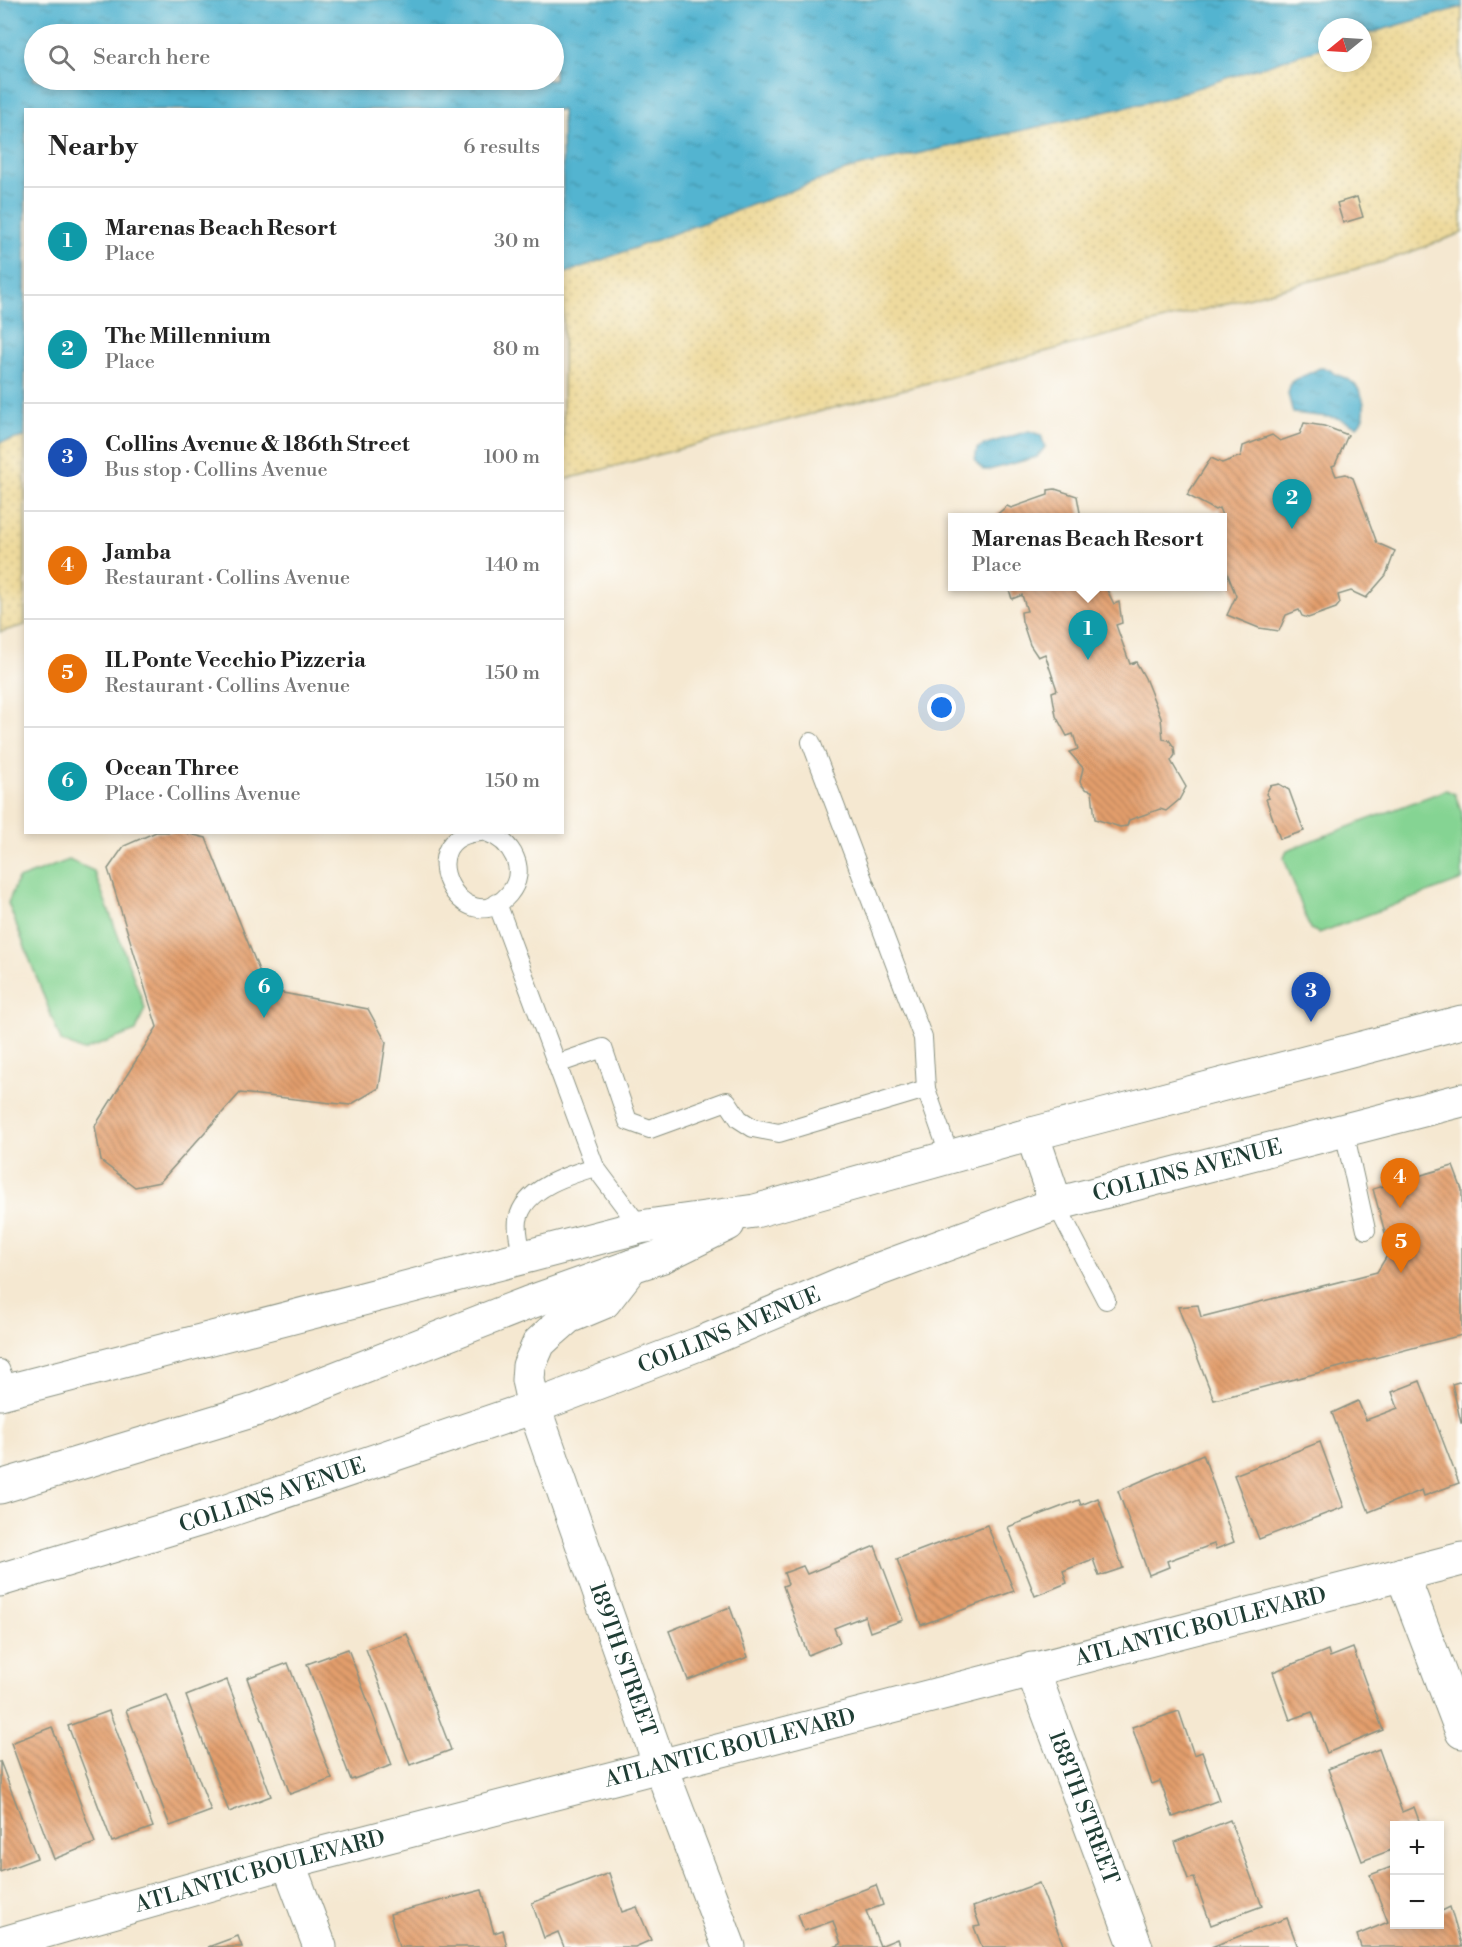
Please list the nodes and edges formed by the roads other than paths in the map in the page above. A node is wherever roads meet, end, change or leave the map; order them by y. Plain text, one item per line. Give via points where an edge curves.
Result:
1 (811, 742) dead end
2 (474, 834) edge
3 (490, 834) edge
4 (497, 903) junction
5 (1462, 1022) edge
6 (557, 1064) junction
7 (926, 1089) junction
8 (1462, 1100) edge
9 (1344, 1131) junction
10 (1032, 1134) junction
11 (950, 1157) junction
12 (595, 1167) junction
13 (1056, 1204) junction
14 (754, 1211) junction
15 (640, 1227) junction
16 (1366, 1230) dead end
17 (522, 1258) junction
18 (632, 1266) junction
19 (1106, 1300) dead end
20 (3, 1384) edge
21 (534, 1407) junction
22 (0, 1487) edge
23 (1462, 1559) edge
24 (1402, 1574) junction
25 (0, 1580) edge
26 (1032, 1670) junction
27 (1462, 1732) edge
28 (661, 1768) junction
29 (288, 1862) junction
30 (0, 1944) edge
31 (320, 1947) edge
32 (729, 1947) edge
33 (1136, 1947) edge

1 - 7 lane via 923,1038
2 - 4 lane via 453,844 446,856 446,881 452,892 473,906
3 - 4 lane via 507,843 518,864 514,887
4 - 6 lane
5 - 10 main road
6 - 7 lane via 603,1048 628,1121 650,1129 727,1101 739,1119 753,1128 779,1133
6 - 12 lane
7 - 11 lane
8 - 9 main road, COLLINS AVENUE
9 - 13 main road, COLLINS AVENUE
9 - 16 lane
10 - 11 main road
10 - 13 main road
11 - 14 main road
12 - 15 lane
12 - 17 lane via 563,1176 526,1202 518,1221
13 - 19 lane
13 - 21 main road, COLLINS AVENUE via 858,1277
14 - 15 main road
14 - 18 main road via 663,1256
15 - 17 main road
17 - 20 main road
18 - 21 main road, 189TH STREET via 604,1302 568,1317 539,1343 529,1366
18 - 22 main road via 246,1413
21 - 25 main road, COLLINS AVENUE via 218,1514
21 - 28 main road, 189TH STREET
23 - 24 main road, ATLANTIC BOULEVARD
24 - 26 main road, ATLANTIC BOULEVARD
24 - 27 main road
26 - 28 main road, ATLANTIC BOULEVARD
26 - 33 main road, 188TH STREET
28 - 29 main road, ATLANTIC BOULEVARD
28 - 32 main road, 189TH STREET
29 - 30 main road, ATLANTIC BOULEVARD
29 - 31 main road

